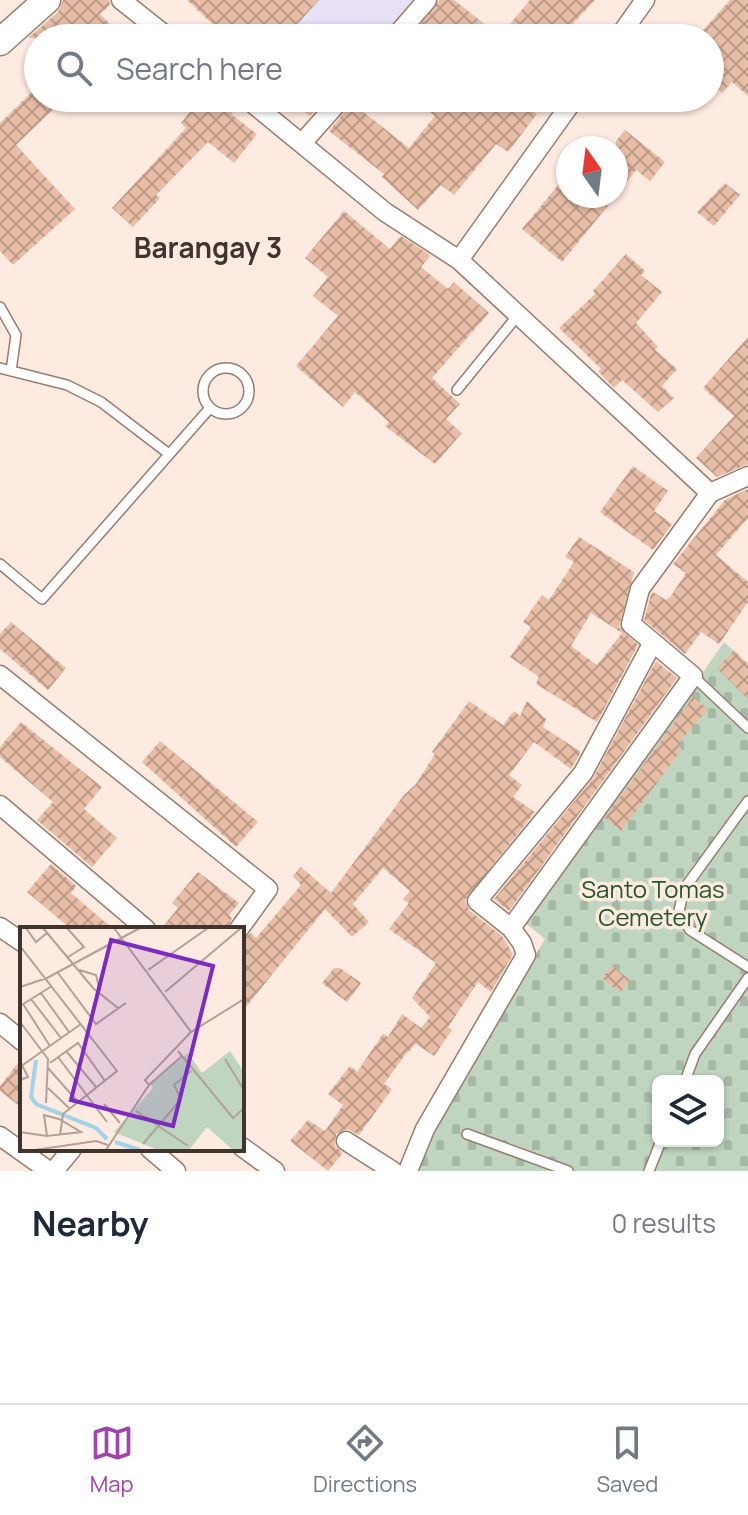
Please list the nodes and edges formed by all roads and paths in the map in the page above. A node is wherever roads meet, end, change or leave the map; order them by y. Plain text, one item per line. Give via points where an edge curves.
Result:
1 (47, 0) edge
2 (121, 0) edge
3 (427, 0) edge
4 (645, 0) edge
5 (151, 24) edge
6 (406, 24) edge
7 (628, 24) edge
8 (0, 42) edge
9 (264, 112) edge
10 (330, 112) edge
11 (565, 112) edge
12 (303, 142) junction
13 (459, 260) junction
14 (0, 307) edge
15 (518, 315) junction
16 (0, 368) edge
17 (11, 371) junction
18 (457, 390) dead end
19 (210, 408) junction
20 (169, 454) junction
21 (748, 476) edge
22 (710, 493) junction
23 (0, 564) edge
24 (652, 644) junction
25 (0, 675) edge
26 (693, 676) junction
27 (748, 728) edge
28 (748, 801) edge
29 (0, 805) edge
30 (0, 927) edge
31 (144, 927) edge
32 (240, 927) edge
33 (511, 928) junction
34 (20, 941) edge
35 (748, 967) edge
36 (748, 978) edge
37 (0, 1023) edge
38 (20, 1039) edge
39 (687, 1075) edge
40 (467, 1134) dead end
41 (0, 1136) edge
42 (346, 1141) dead end
43 (659, 1147) edge
44 (244, 1148) edge
45 (20, 1150) edge
46 (22, 1151) edge
47 (70, 1151) edge
48 (152, 1151) edge
49 (166, 1168) edge
50 (51, 1171) edge
51 (275, 1171) edge
52 (393, 1171) edge
53 (408, 1171) edge
54 (568, 1171) edge
55 (649, 1171) edge

1 - 8 main road
2 - 5 street
3 - 6 street
4 - 7 street
9 - 12 street
10 - 12 street
11 - 13 street
12 - 13 street via 385,212
13 - 15 street
14 - 17 lane via 16,335
15 - 18 lane
15 - 22 street
16 - 17 lane
17 - 20 lane via 67,385 101,402
19 - 19 lane via 203,394 206,379 226,368 241,373 248,386 243,407 223,414
19 - 20 lane
20 - 23 lane via 42,599
21 - 22 street
22 - 24 street via 640,589 631,624
24 - 26 street
24 - 33 street via 583,773 477,901
25 - 32 street via 268,889
26 - 27 lane
26 - 33 street
28 - 35 lane via 684,889 679,911 690,930
29 - 31 street
30 - 34 street
33 - 53 street via 526,955 425,1129
36 - 39 lane via 695,1054
37 - 38 street
40 - 54 lane
41 - 45 street
42 - 52 street
43 - 55 lane
44 - 51 street
46 - 50 street
47 - 50 street
48 - 49 street

